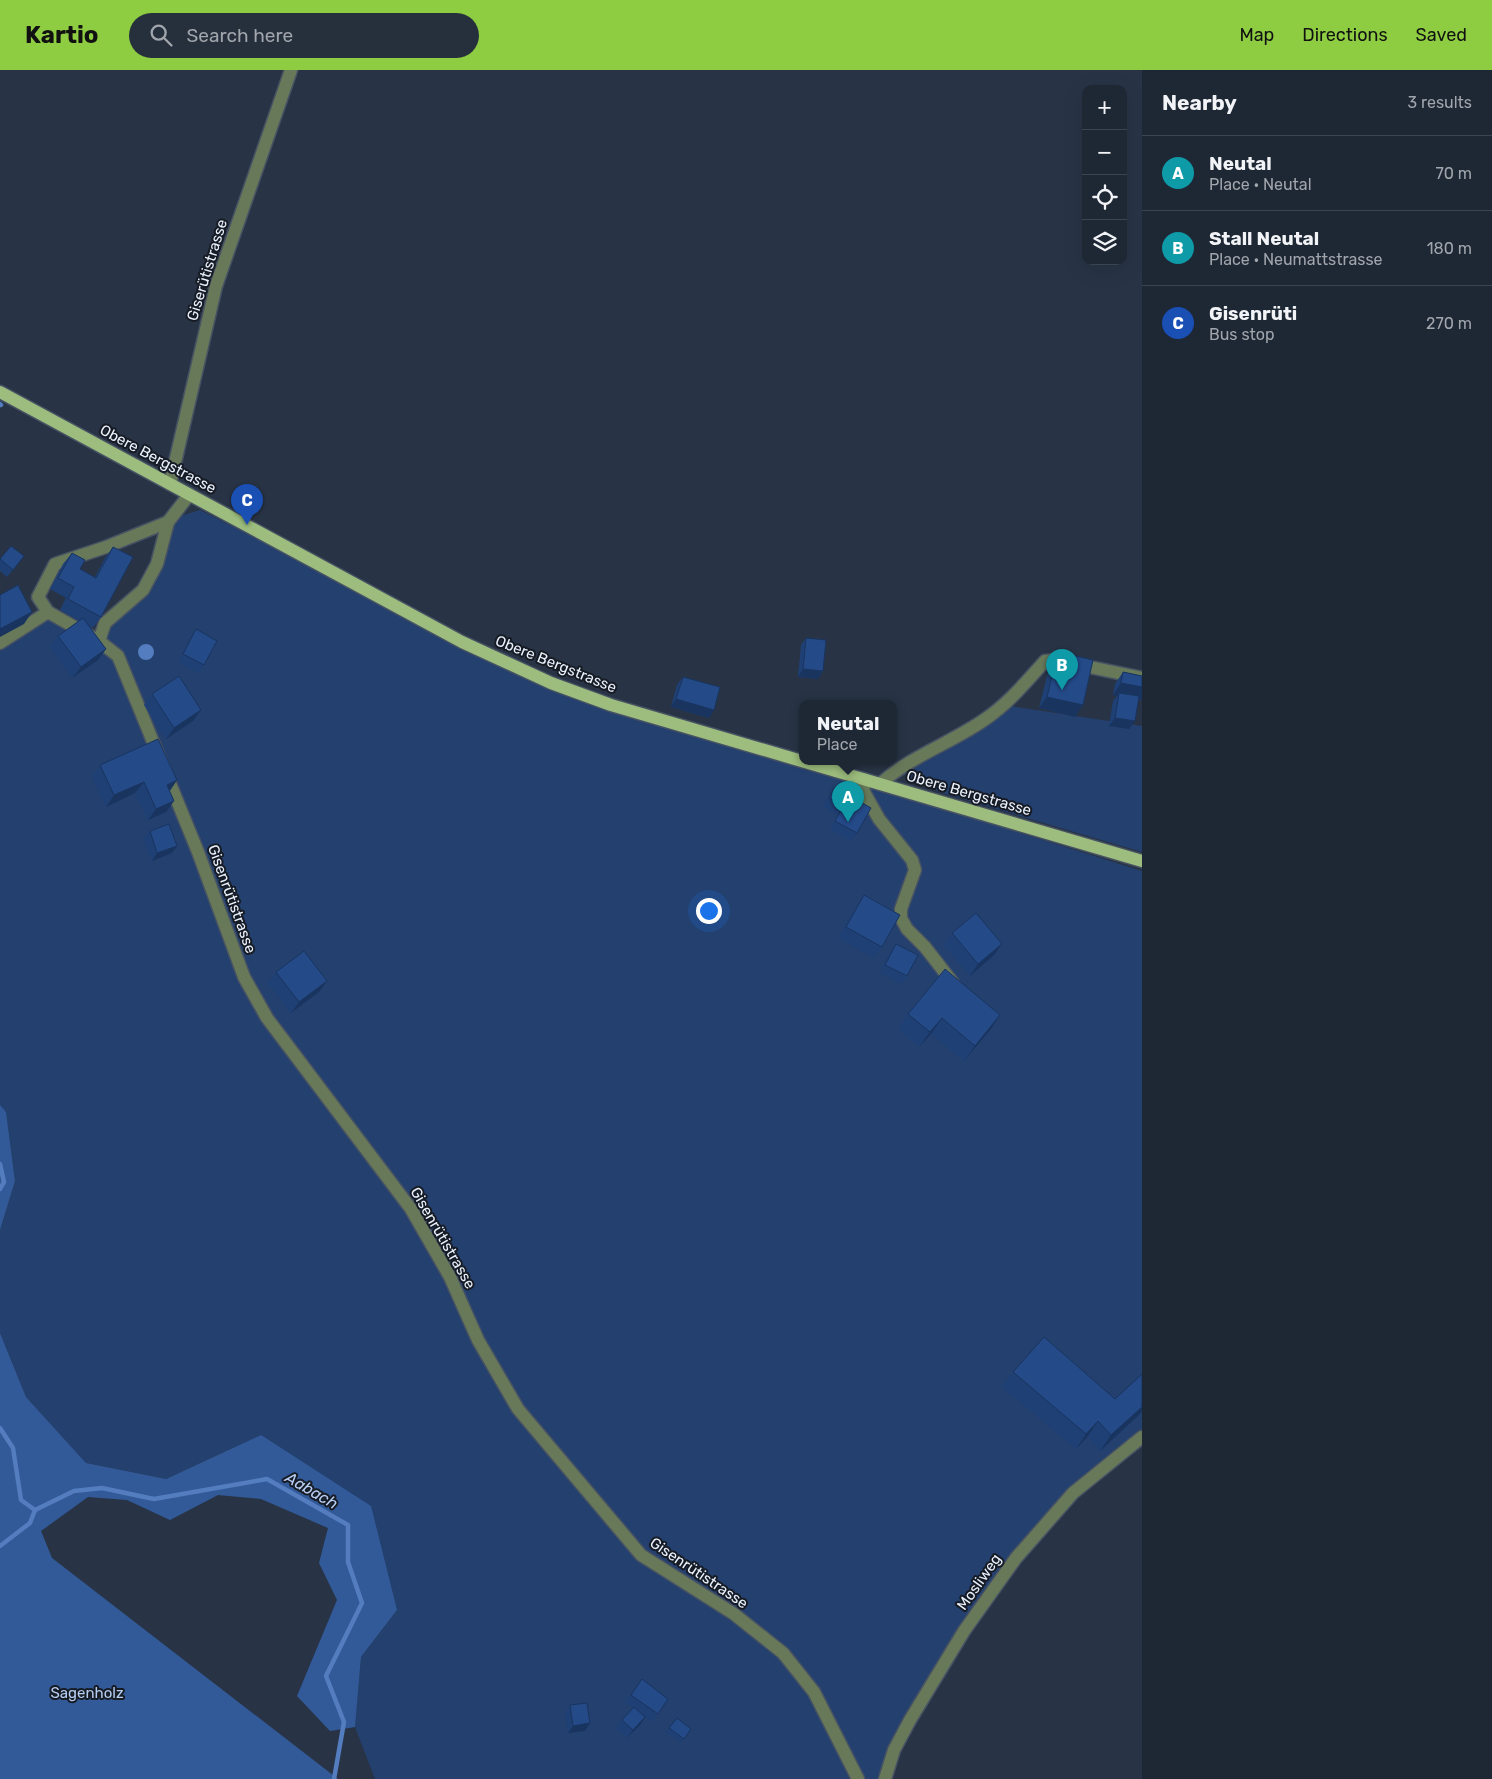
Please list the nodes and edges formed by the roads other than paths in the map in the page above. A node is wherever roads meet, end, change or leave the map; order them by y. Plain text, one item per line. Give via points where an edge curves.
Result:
1 (291, 70) edge
2 (0, 392) edge
3 (170, 484) junction
4 (189, 495) junction
5 (168, 522) junction
6 (48, 612) junction
7 (99, 641) junction
8 (0, 643) edge
9 (1142, 678) edge
10 (799, 760) edge
11 (815, 765) edge
12 (863, 779) junction
13 (880, 784) junction
14 (1142, 861) edge
15 (959, 991) edge
16 (1142, 1437) edge
17 (858, 1779) edge
18 (885, 1779) edge

1 - 3 street, Giserütistrasse via 216,286
2 - 3 main road, Obere Bergstrasse
3 - 4 main road, Obere Bergstrasse
4 - 5 street
4 - 10 main road, Obere Bergstrasse via 462,642 551,683 611,706
5 - 6 street via 54,564 38,597
5 - 7 street via 157,564 144,590 105,623
6 - 7 street, Gisenrütistrasse
6 - 8 street
7 - 17 street, Gisenrütistrasse via 118,656 198,852 244,977 267,1018 411,1209 450,1277 478,1340 518,1409 641,1555 734,1614 782,1653 814,1692
9 - 13 street via 1056,660 1045,661 1006,703 984,721 896,769
11 - 12 main road, Obere Bergstrasse
12 - 13 main road, Obere Bergstrasse
12 - 15 street via 864,792 879,820 914,865 901,918
13 - 14 main road, Obere Bergstrasse
16 - 18 street, Mosliweg via 1073,1493 1016,1558 964,1631 910,1720 894,1750

